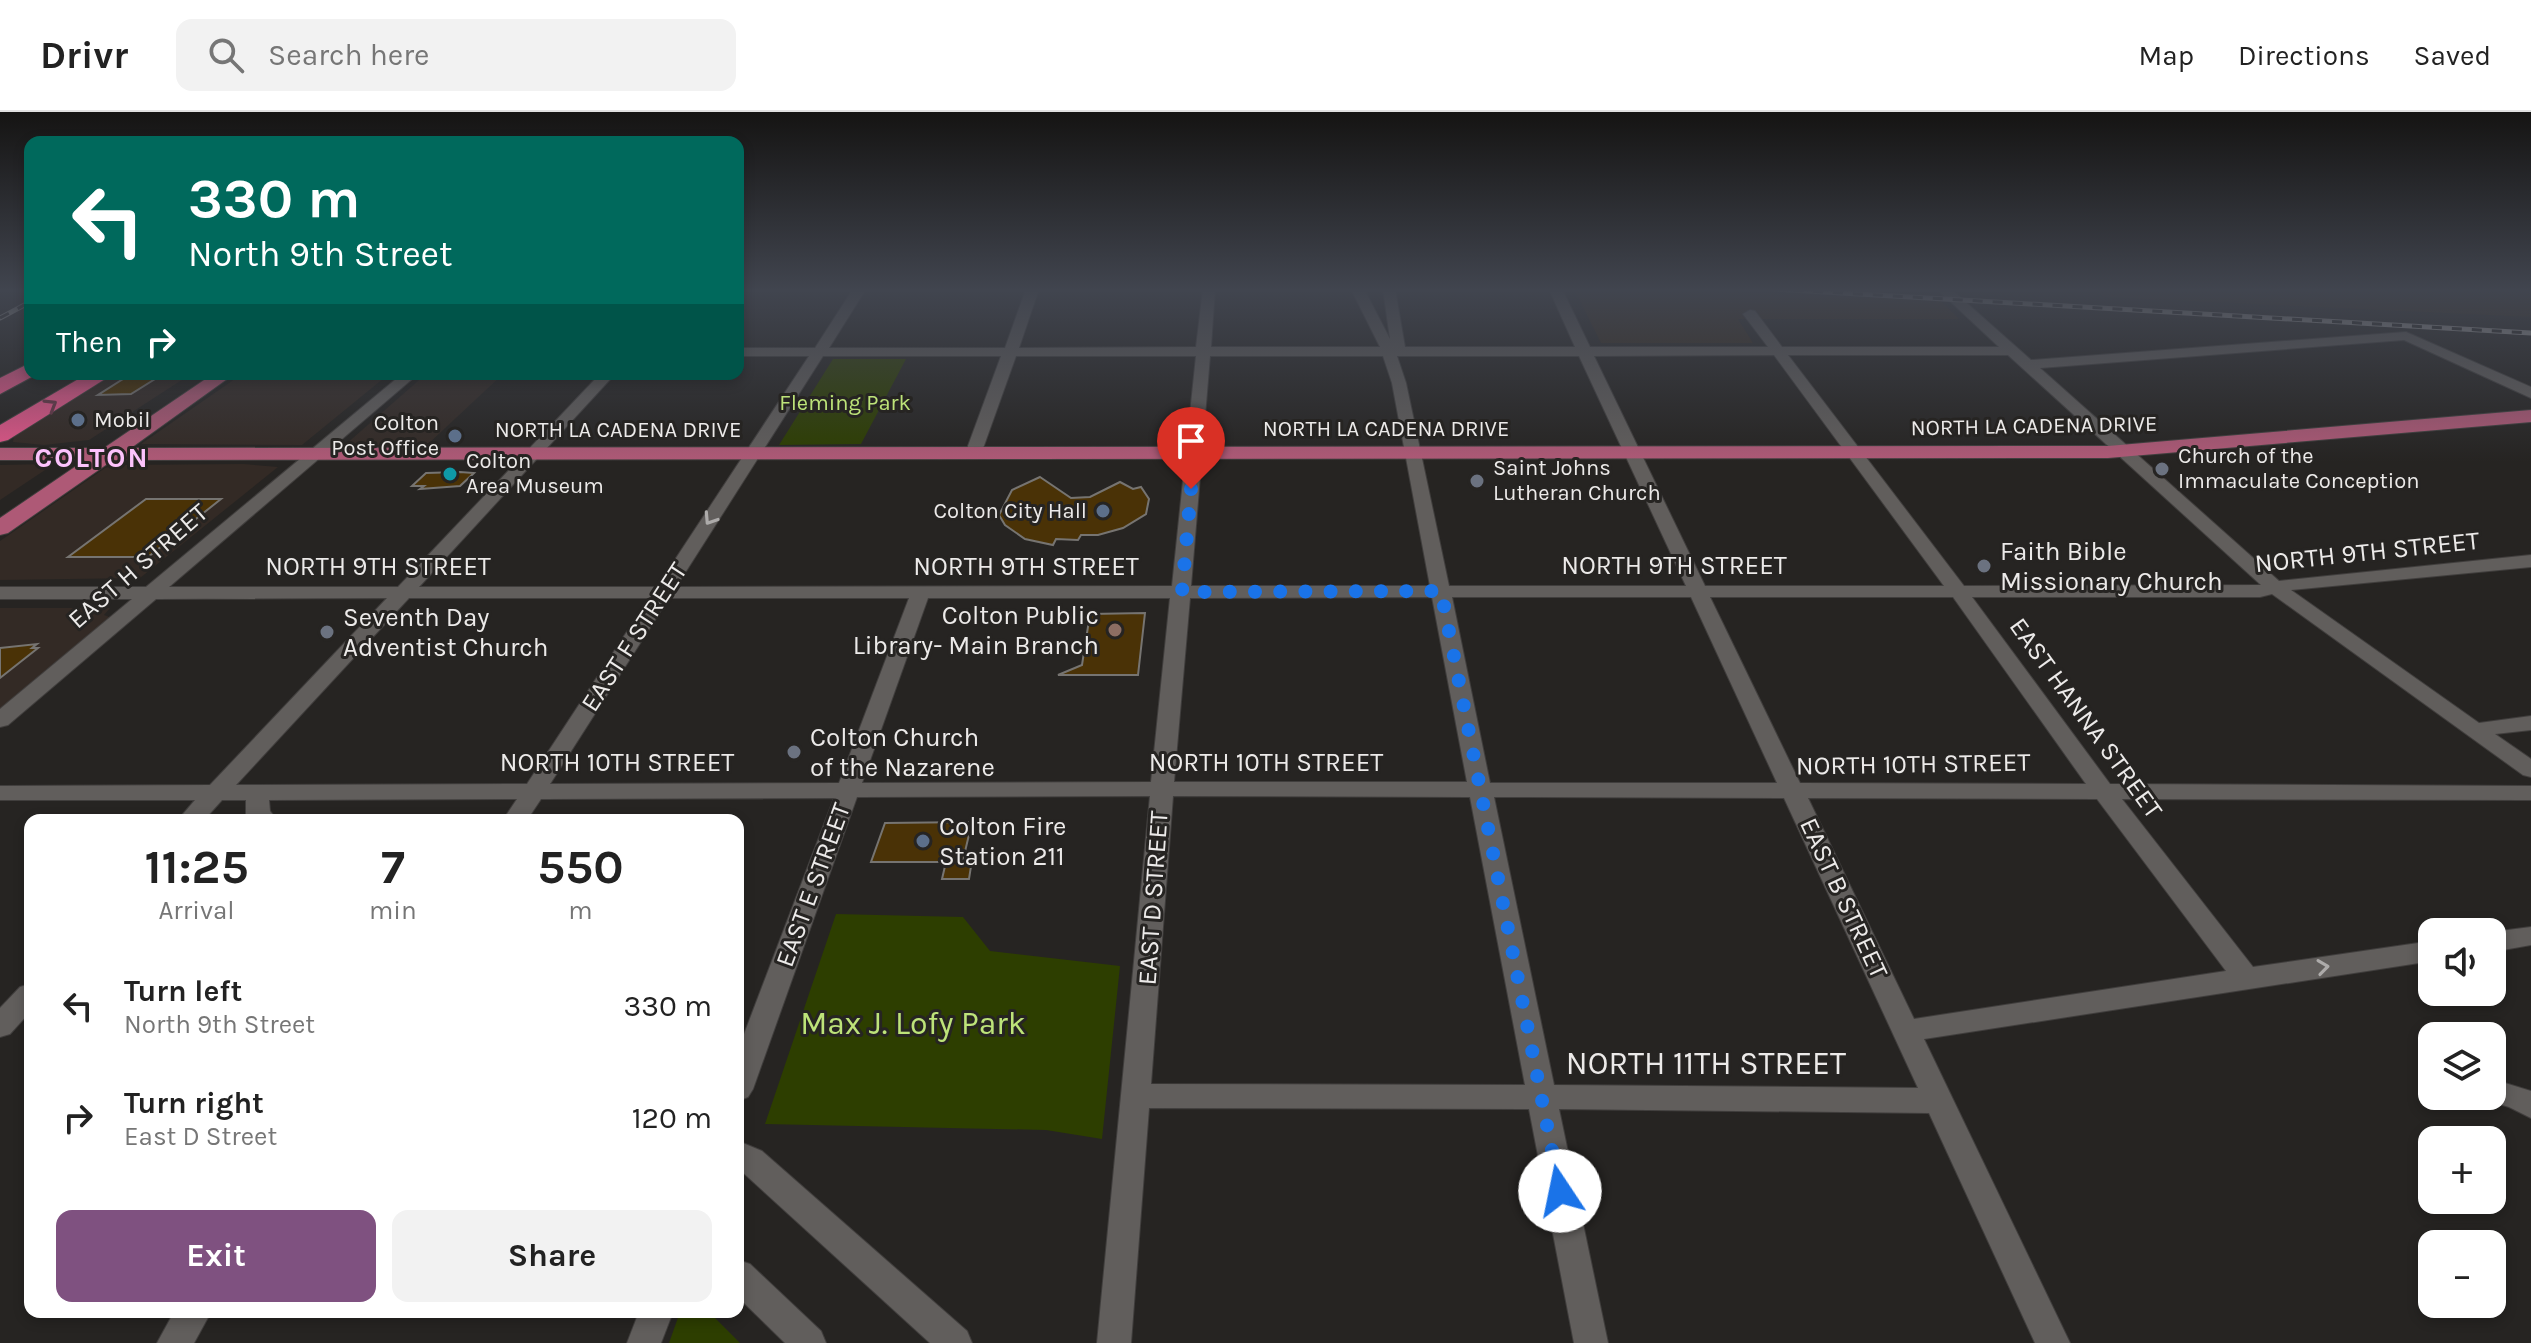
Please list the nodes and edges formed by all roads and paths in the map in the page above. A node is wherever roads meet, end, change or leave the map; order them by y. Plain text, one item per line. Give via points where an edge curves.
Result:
1 (822, 346) edge
2 (1011, 346) edge
3 (1204, 346) edge
4 (1374, 346) edge
5 (1384, 346) edge
6 (1398, 346) edge
7 (1582, 346) edge
8 (1773, 346) edge
9 (2007, 346) edge
10 (2269, 346) edge
11 (2429, 346) edge
12 (2012, 351) junction
13 (744, 352) edge
14 (818, 352) junction
15 (1009, 352) junction
16 (1203, 352) junction
17 (1387, 352) junction
18 (1585, 352) junction
19 (1777, 352) junction
20 (2026, 365) junction
21 (24, 368) edge
22 (24, 370) edge
23 (0, 378) edge
24 (52, 380) edge
25 (92, 380) edge
26 (198, 380) edge
27 (215, 380) edge
28 (404, 380) edge
29 (602, 380) edge
30 (0, 387) edge
31 (2531, 393) edge
32 (0, 412) edge
33 (2524, 417) edge
34 (0, 435) edge
35 (2122, 451) junction
36 (1194, 453) junction
37 (1413, 453) junction
38 (1633, 453) junction
39 (1852, 453) junction
40 (0, 454) edge
41 (98, 454) junction
42 (313, 454) junction
43 (533, 454) junction
44 (753, 454) junction
45 (973, 454) junction
46 (0, 510) edge
47 (0, 528) edge
48 (2531, 561) edge
49 (2276, 588) junction
50 (1441, 591) junction
51 (1699, 591) junction
52 (1958, 591) junction
53 (405, 592) junction
54 (662, 592) junction
55 (921, 592) junction
56 (1182, 592) junction
57 (0, 593) edge
58 (149, 593) junction
59 (0, 720) edge
60 (2531, 723) edge
61 (2474, 730) junction
62 (2531, 770) edge
63 (1162, 789) junction
64 (848, 790) junction
65 (2102, 790) junction
66 (216, 791) junction
67 (257, 791) junction
68 (535, 791) junction
69 (1481, 791) junction
70 (0, 793) edge
71 (1795, 793) junction
72 (2531, 793) edge
73 (195, 814) edge
74 (258, 814) edge
75 (519, 814) edge
76 (2531, 936) edge
77 (2506, 940) edge
78 (2418, 953) edge
79 (2246, 978) junction
80 (24, 1000) edge
81 (0, 1026) edge
82 (1906, 1031) junction
83 (744, 1073) edge
84 (2506, 1094) edge
85 (1137, 1096) junction
86 (1541, 1099) junction
87 (1938, 1101) junction
88 (2531, 1106) edge
89 (744, 1157) edge
90 (744, 1281) edge
91 (190, 1318) edge
92 (654, 1318) edge
93 (174, 1343) edge
94 (644, 1343) edge
95 (809, 1343) edge
96 (955, 1343) edge
97 (1114, 1343) edge
98 (1591, 1343) edge
99 (2053, 1343) edge

1 - 14 street, EAST F STREET
2 - 15 street
3 - 16 street, EAST D STREET
4 - 17 street
5 - 17 street
6 - 17 street
7 - 18 street, EAST B STREET
8 - 19 street, EAST HANNA STREET
9 - 12 street
10 - 20 street
11 - 31 street
12 - 19 street
12 - 20 street
13 - 14 street
14 - 15 street
14 - 44 street, EAST F STREET
15 - 16 street
15 - 45 street
16 - 17 street
16 - 36 street, EAST D STREET
17 - 18 street
17 - 37 street
18 - 19 street
18 - 38 street, EAST B STREET
19 - 39 street, EAST HANNA STREET
20 - 35 street
21 - 23 highway
22 - 30 highway
24 - 32 highway
34 -> 25 highway
26 - 41 main road
27 - 41 main road
28 - 42 street, EAST H STREET
29 - 43 street
33 - 35 main road, NORTH LA CADENA DRIVE
35 - 39 main road, NORTH LA CADENA DRIVE
35 - 49 street
36 - 37 main road, NORTH LA CADENA DRIVE
36 - 45 main road, NORTH LA CADENA DRIVE
36 - 56 street, EAST D STREET
37 - 38 main road, NORTH LA CADENA DRIVE
37 - 50 street
38 - 39 main road, NORTH LA CADENA DRIVE
38 - 51 street, EAST B STREET
39 - 52 street, EAST HANNA STREET
40 - 41 main road, NORTH LA CADENA DRIVE
41 - 42 main road, NORTH LA CADENA DRIVE
41 - 46 main road
41 - 47 main road
42 - 43 main road, NORTH LA CADENA DRIVE
42 - 58 street, EAST H STREET
43 - 44 main road, NORTH LA CADENA DRIVE
43 - 53 street
44 - 45 main road, NORTH LA CADENA DRIVE
44 -> 54 street, EAST F STREET
48 - 49 street, NORTH 9TH STREET
49 - 52 street, NORTH 9TH STREET
49 - 61 street
50 - 51 street, NORTH 9TH STREET
50 - 56 street, NORTH 9TH STREET
50 - 69 street
51 - 52 street, NORTH 9TH STREET
51 - 71 street, EAST B STREET
52 - 65 street, EAST HANNA STREET
53 - 54 street, NORTH 9TH STREET
53 - 58 street, NORTH 9TH STREET
53 - 66 street
54 - 55 street, NORTH 9TH STREET
54 - 68 street, EAST F STREET
55 - 56 street, NORTH 9TH STREET
55 - 64 street, EAST E STREET
56 - 63 street, EAST D STREET
57 - 58 street, NORTH 9TH STREET
58 - 59 street, EAST H STREET
60 - 61 street
61 - 62 street
63 - 64 street, NORTH 10TH STREET
63 - 69 street, NORTH 10TH STREET
63 - 85 street, EAST D STREET
64 - 68 street, NORTH 10TH STREET
64 - 83 street, EAST E STREET
65 - 71 street, NORTH 10TH STREET
65 - 72 street, NORTH 10TH STREET
65 - 79 street, EAST HANNA STREET
66 - 67 street, NORTH 10TH STREET
66 - 70 street, NORTH 10TH STREET
66 - 73 street
67 - 68 street, NORTH 10TH STREET
67 - 74 street
68 - 75 street, EAST F STREET
69 - 71 street, NORTH 10TH STREET
69 - 86 street
71 - 82 street, EAST B STREET
76 - 77 street
79 -> 78 street
79 - 82 street
80 - 81 street
82 - 87 street, EAST B STREET
84 - 88 street
85 - 86 street, NORTH 11TH STREET
85 - 97 street, EAST D STREET
86 - 87 street, NORTH 11TH STREET
86 - 98 street
87 - 99 street, EAST B STREET
89 - 96 street
90 - 95 street
91 - 93 street
92 - 94 street

